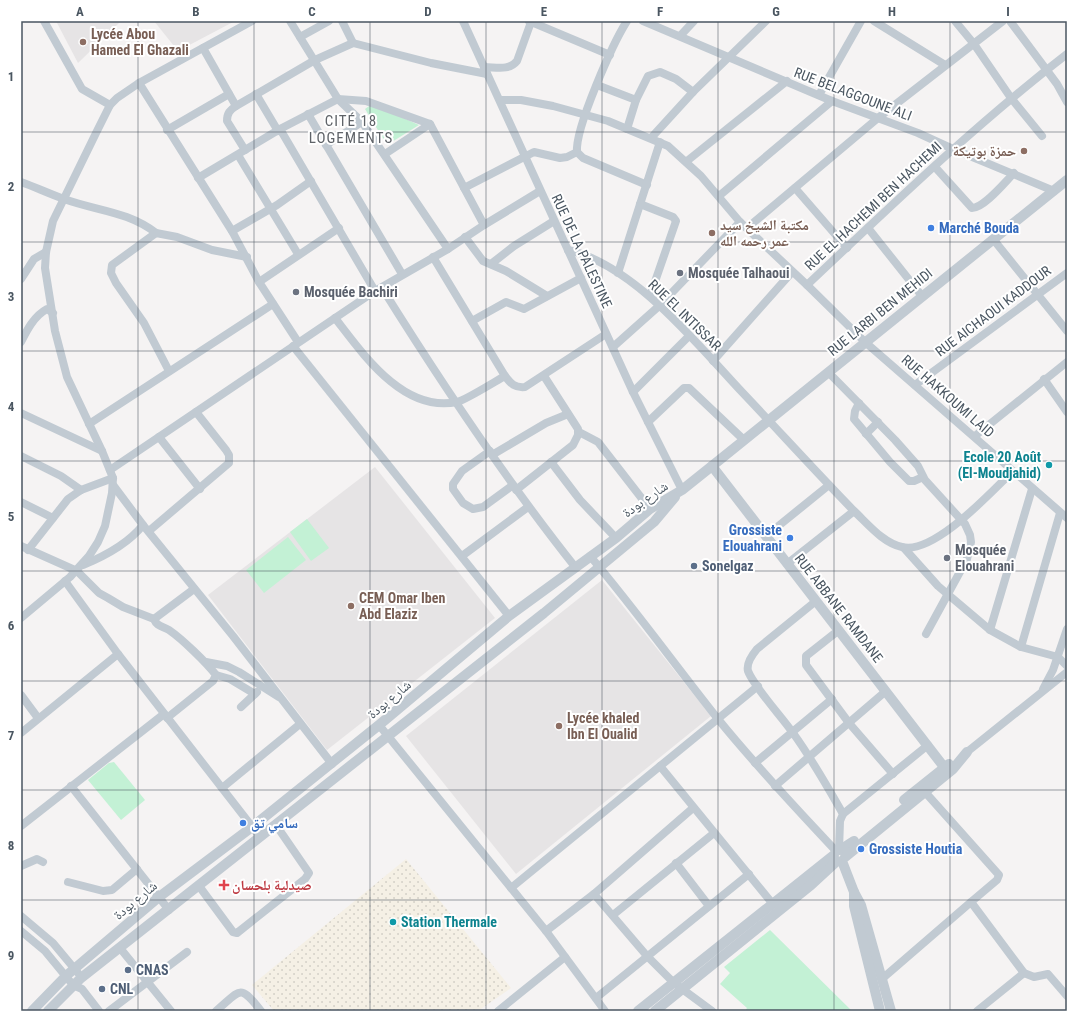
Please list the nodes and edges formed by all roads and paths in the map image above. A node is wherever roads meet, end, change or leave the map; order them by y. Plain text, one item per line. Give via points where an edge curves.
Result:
1 (44, 21) edge
2 (252, 21) edge
3 (290, 21) edge
4 (329, 21) edge
5 (342, 21) edge
6 (462, 21) edge
7 (530, 21) edge
8 (627, 21) edge
9 (643, 21) edge
10 (694, 21) edge
11 (766, 21) edge
12 (861, 21) edge
13 (874, 21) edge
14 (955, 21) edge
15 (1003, 21) edge
16 (1010, 21) edge
17 (680, 36) junction
18 (300, 37) junction
19 (353, 43) junction
20 (974, 44) junction
21 (203, 48) junction
22 (1067, 54) edge
23 (610, 55) junction
24 (730, 58) junction
25 (315, 60) junction
26 (945, 66) junction
27 (486, 70) junction
28 (1046, 70) junction
29 (787, 82) junction
30 (139, 84) junction
31 (597, 85) junction
32 (693, 92) junction
33 (229, 94) junction
34 (256, 94) junction
35 (819, 95) junction
36 (338, 98) junction
37 (1011, 98) junction
38 (500, 100) junction
39 (636, 100) junction
40 (832, 101) junction
41 (1067, 102) edge
42 (110, 105) junction
43 (236, 106) junction
44 (308, 114) junction
45 (585, 115) junction
46 (878, 118) junction
47 (362, 122) junction
48 (430, 124) junction
49 (627, 129) junction
50 (167, 130) junction
51 (279, 130) junction
52 (1042, 136) dead end
53 (651, 138) junction
54 (660, 142) junction
55 (326, 145) junction
56 (953, 149) junction
57 (577, 152) junction
58 (241, 153) junction
59 (385, 154) junction
60 (525, 156) junction
61 (687, 162) junction
62 (935, 167) junction
63 (1014, 173) junction
64 (198, 178) junction
65 (1067, 180) edge
66 (311, 181) junction
67 (21, 182) edge
68 (647, 185) junction
69 (464, 188) junction
70 (795, 188) junction
71 (1054, 190) junction
72 (540, 191) junction
73 (719, 196) junction
74 (64, 199) junction
75 (640, 204) junction
76 (270, 210) junction
77 (554, 221) junction
78 (740, 222) junction
79 (484, 225) junction
80 (339, 228) junction
81 (747, 228) junction
82 (868, 228) junction
83 (232, 231) junction
84 (156, 234) junction
85 (465, 237) junction
86 (993, 240) junction
87 (847, 248) junction
88 (448, 249) junction
89 (568, 250) junction
90 (46, 252) junction
91 (298, 254) junction
92 (247, 257) junction
93 (433, 257) junction
94 (491, 264) junction
95 (792, 272) junction
96 (618, 273) junction
97 (1067, 273) edge
98 (402, 274) junction
99 (581, 278) junction
100 (21, 279) edge
101 (259, 282) junction
102 (807, 285) junction
103 (378, 289) junction
104 (1038, 294) junction
105 (547, 296) junction
106 (650, 296) junction
107 (922, 296) junction
108 (273, 304) junction
109 (659, 306) junction
110 (53, 313) junction
111 (335, 318) junction
112 (472, 321) junction
113 (1067, 331) edge
114 (606, 334) junction
115 (689, 336) junction
116 (21, 342) edge
117 (865, 342) junction
118 (296, 344) junction
119 (613, 348) junction
120 (713, 361) junction
121 (1067, 362) edge
122 (169, 371) junction
123 (828, 372) junction
124 (505, 376) junction
125 (544, 376) junction
126 (1044, 379) junction
127 (915, 385) junction
128 (633, 392) junction
129 (457, 402) junction
130 (859, 404) junction
131 (196, 412) junction
132 (1067, 412) edge
133 (21, 413) edge
134 (568, 414) junction
135 (768, 420) junction
136 (648, 422) junction
137 (878, 422) junction
138 (89, 424) junction
139 (578, 432) junction
140 (866, 434) junction
141 (975, 436) junction
142 (159, 437) junction
143 (744, 440) junction
144 (102, 451) junction
145 (491, 453) junction
146 (21, 456) edge
147 (551, 462) junction
148 (712, 466) junction
149 (1012, 472) junction
150 (110, 474) junction
151 (923, 477) junction
152 (829, 485) junction
153 (514, 488) junction
154 (1032, 488) junction
155 (200, 489) junction
156 (81, 490) junction
157 (682, 490) junction
158 (21, 502) edge
159 (528, 507) junction
160 (650, 509) junction
161 (854, 511) junction
162 (1064, 515) edge
163 (53, 518) junction
164 (960, 520) junction
165 (146, 528) junction
166 (766, 536) junction
167 (616, 538) junction
168 (25, 548) edge
169 (904, 548) junction
170 (462, 556) junction
171 (590, 556) junction
172 (787, 564) junction
173 (79, 568) junction
174 (576, 568) junction
175 (600, 568) junction
176 (65, 581) junction
177 (194, 589) junction
178 (948, 595) junction
179 (816, 601) junction
180 (510, 616) junction
181 (21, 618) edge
182 (154, 619) junction
183 (1067, 629) edge
184 (839, 630) junction
185 (990, 630) junction
186 (926, 634) dead end
187 (1021, 647) junction
188 (118, 654) junction
189 (1058, 657) junction
190 (206, 662) junction
191 (1067, 666) edge
192 (1067, 672) edge
193 (216, 675) junction
194 (758, 686) junction
195 (262, 687) junction
196 (886, 692) junction
197 (1041, 693) junction
198 (255, 694) junction
199 (21, 695) edge
200 (283, 699) junction
201 (832, 699) junction
202 (241, 707) dead end
203 (165, 716) junction
204 (38, 718) junction
205 (718, 719) junction
206 (849, 723) junction
207 (300, 724) junction
208 (379, 725) junction
209 (793, 732) junction
210 (21, 733) edge
211 (388, 736) junction
212 (928, 745) junction
213 (967, 752) junction
214 (810, 758) junction
215 (755, 763) junction
216 (332, 764) junction
217 (660, 766) junction
218 (944, 767) junction
219 (893, 774) junction
220 (71, 786) junction
221 (775, 786) junction
222 (222, 788) junction
223 (925, 792) junction
224 (693, 808) junction
225 (894, 812) junction
226 (843, 814) junction
227 (276, 824) junction
228 (21, 826) edge
229 (252, 827) junction
230 (714, 833) junction
231 (260, 837) junction
232 (839, 855) junction
233 (43, 862) dead end
234 (676, 863) junction
235 (21, 866) edge
236 (137, 869) junction
237 (749, 874) junction
238 (68, 882) dead end
239 (199, 886) junction
240 (511, 888) junction
241 (854, 892) junction
242 (594, 894) junction
243 (159, 897) junction
244 (971, 902) junction
245 (772, 903) junction
246 (709, 906) junction
247 (169, 910) junction
248 (613, 915) junction
249 (21, 916) edge
250 (21, 931) edge
251 (546, 931) junction
252 (120, 948) junction
253 (187, 952) dead end
254 (647, 956) junction
255 (565, 957) junction
256 (75, 968) junction
257 (1024, 973) junction
258 (67, 975) junction
259 (883, 978) junction
260 (148, 982) junction
261 (79, 984) junction
262 (678, 986) junction
263 (1067, 996) edge
264 (596, 998) junction
265 (32, 1011) edge
266 (48, 1011) edge
267 (99, 1011) edge
268 (109, 1011) edge
269 (171, 1011) edge
270 (216, 1011) edge
271 (261, 1011) edge
272 (498, 1011) edge
273 (604, 1011) edge
274 (638, 1011) edge
275 (655, 1011) edge
276 (712, 1011) edge
277 (880, 1011) edge
278 (891, 1011) edge
279 (977, 1011) edge

1 - 42 street via 82,89
2 - 21 street
3 - 18 street
4 - 18 street
5 - 19 street
6 - 27 street, RUE DE LA PALESTINE
7 - 23 street
7 - 27 street via 513,66
8 - 23 street
9 - 17 street, RUE BELAGGOUNE ALI
10 - 17 street
11 - 24 street
12 - 35 street
13 - 26 street
14 - 20 street
15 - 20 street
16 - 28 street
17 - 24 street, RUE BELAGGOUNE ALI
18 - 25 street
19 - 25 street
19 - 27 street via 431,64
20 - 26 street
20 - 37 street
21 - 30 street
21 - 33 street
22 - 28 street, RUE EL HACHEMI BEN HACHEMI
23 - 31 street
24 - 29 street, RUE BELAGGOUNE ALI
24 - 32 street
25 - 34 street
25 - 36 street
26 - 46 street
27 - 38 street, RUE DE LA PALESTINE
28 - 37 street, RUE EL HACHEMI BEN HACHEMI
28 - 41 street
29 - 35 street, RUE BELAGGOUNE ALI
29 - 61 street
30 - 42 street via 121,94
30 - 50 street
31 - 39 street
31 - 45 street
32 - 39 street via 676,80 656,72 648,76
32 - 53 street
33 - 43 street
33 - 50 street
34 - 43 street
34 - 51 street
35 - 40 street, RUE BELAGGOUNE ALI
36 - 44 street
36 - 47 street
36 - 48 street via 366,101
37 - 52 street
37 - 56 street, RUE EL HACHEMI BEN HACHEMI
38 - 45 street, RUE HAKKOUMI LAID via 521,100
38 - 60 street, RUE DE LA PALESTINE
39 - 49 street
40 - 46 street, RUE BELAGGOUNE ALI
40 - 73 street
42 - 74 street
43 - 58 street via 230,110 227,121
44 - 51 street
44 - 55 street
45 - 49 street, RUE HAKKOUMI LAID
45 - 57 street
46 - 56 street, RUE BELAGGOUNE ALI
46 - 70 street
47 - 55 street
47 - 59 street
48 - 59 street
48 - 69 street
49 - 53 street, RUE HAKKOUMI LAID
50 - 64 street
51 - 58 street
51 - 66 street
53 - 54 street, RUE HAKKOUMI LAID
54 - 61 street, RUE HAKKOUMI LAID
54 - 68 street
55 - 98 street
56 - 62 street, RUE EL HACHEMI BEN HACHEMI
56 - 63 street, RUE BELAGGOUNE ALI
57 - 60 street via 560,158 536,152
57 - 68 street via 583,158
58 - 64 street
58 - 76 street
59 - 88 street
60 - 69 street
60 - 72 street, RUE DE LA PALESTINE
61 - 73 street, RUE HAKKOUMI LAID
62 - 63 street via 972,208 984,203
62 - 82 street, RUE EL HACHEMI BEN HACHEMI
63 - 71 street, RUE BELAGGOUNE ALI
64 - 83 street
65 - 71 street, RUE LARBI BEN MEHIDI
66 - 76 street
66 - 80 street
67 - 74 street
68 - 75 street
69 - 79 street
70 - 81 street
70 - 87 street
71 - 86 street, RUE LARBI BEN MEHIDI
72 - 77 street, RUE DE LA PALESTINE
72 - 79 street
73 - 78 street, RUE HAKKOUMI LAID
74 - 84 street via 126,216 143,223
74 - 90 street via 50,228
75 - 96 street
75 - 106 street via 673,217 676,221
76 - 83 street
76 - 91 street
77 - 89 street, RUE DE LA PALESTINE
77 - 94 street
78 - 81 street, RUE HAKKOUMI LAID
78 - 109 street
79 - 85 street
80 - 91 street
80 - 103 street
81 - 95 street, RUE HAKKOUMI LAID
82 - 87 street, RUE EL HACHEMI BEN HACHEMI
82 - 107 street
83 - 92 street
84 - 92 street via 168,234 212,250
84 - 122 street via 116,261 111,270 116,283 144,323
85 - 88 street
85 - 94 street via 479,258
86 - 104 street
86 - 107 street, RUE LARBI BEN MEHIDI
87 - 102 street, RUE EL HACHEMI BEN HACHEMI
88 - 93 street
89 - 96 street, RUE EL INTISSAR via 585,254
89 - 99 street, RUE DE LA PALESTINE
90 - 100 street via 34,259
90 - 110 street via 46,276
91 - 101 street
92 - 101 street
93 - 98 street
93 - 112 street
94 - 105 street
95 - 102 street, RUE HAKKOUMI LAID
95 - 120 street, RUE EL HACHEMI BEN HACHEMI
96 - 106 street, RUE EL INTISSAR
97 - 104 street, RUE AICHAOUI KADDOUR
98 - 103 street
99 - 105 street
99 - 114 street, RUE DE LA PALESTINE
101 - 108 street
102 - 117 street, RUE HAKKOUMI LAID
103 - 111 street
103 - 129 street
104 - 113 street
104 - 127 street, RUE AICHAOUI KADDOUR
105 - 112 street via 524,310 506,302
106 - 109 street, RUE EL INTISSAR
107 - 117 street, RUE LARBI BEN MEHIDI
108 - 118 street
108 - 122 street
109 - 115 street, RUE EL INTISSAR
109 - 119 street
110 - 116 street via 46,309 40,313
110 - 138 street via 67,377
111 - 118 street
111 - 129 street via 366,359 391,381 425,401
112 - 124 street
114 - 119 street, RUE DE LA PALESTINE
114 - 125 street
115 - 120 street, RUE EL INTISSAR
115 - 128 street
117 - 123 street, RUE LARBI BEN MEHIDI
117 - 127 street, RUE HAKKOUMI LAID
118 - 131 street
118 - 170 street
119 - 128 street, RUE DE LA PALESTINE
120 - 135 street, RUE EL INTISSAR
121 - 126 street
122 - 138 street
123 - 130 street
123 - 135 street, RUE LARBI BEN MEHIDI
124 - 125 street via 511,384 520,388
124 - 129 street
125 - 134 street
126 - 132 street
126 - 141 street
127 - 141 street, RUE HAKKOUMI LAID
128 - 136 street, RUE DE LA PALESTINE
129 - 145 street
130 - 137 street
130 - 140 street via 854,412 854,419
131 - 142 street
131 - 155 street via 226,450 230,460
133 - 144 street
134 - 139 street
134 - 145 street
135 - 143 street, RUE LARBI BEN MEHIDI
135 - 152 street, RUE EL INTISSAR
136 - 143 street via 684,388 689,388
136 - 157 street, RUE DE LA PALESTINE
137 - 140 street
137 - 151 street via 918,466
138 - 144 street
139 - 147 street via 573,445
139 - 160 street via 598,442
140 - 151 street via 907,480 914,481
141 - 149 street, RUE HAKKOUMI LAID
142 - 150 street
142 - 155 street
143 - 148 street, RUE LARBI BEN MEHIDI
144 - 150 street
145 - 153 street
145 - 153 street via 462,471 453,489 463,503 478,509
146 - 156 street via 61,476
147 - 153 street
147 - 167 street via 580,500
148 - 157 street, RUE LARBI BEN MEHIDI
148 - 166 street, RUE ABBANE RAMDANE
149 - 154 street, RUE HAKKOUMI LAID
149 - 164 street
150 - 156 street
150 - 165 street
150 - 173 street via 110,508 98,542
151 - 164 street
152 - 161 street, RUE EL INTISSAR
152 - 166 street
153 - 159 street
154 - 162 street, RUE HAKKOUMI LAID
154 - 185 street
155 - 165 street
156 - 163 street via 68,499
157 - 160 street, شارع بودة
157 - 175 street, شارع بودة via 654,522
158 - 163 street
159 - 170 street
159 - 174 street
160 - 167 street, شارع بودة
161 - 169 street, RUE EL INTISSAR via 884,538
161 - 172 street
162 - 187 street
163 - 168 street
164 - 169 street via 941,536 926,544
164 - 178 street via 968,529 971,542 967,558
165 - 173 street via 103,557
165 - 177 street
166 - 172 street, RUE ABBANE RAMDANE
167 - 171 street, شارع بودة
168 - 173 street
169 - 178 street
170 - 180 street
171 - 174 street, شارع بودة
171 - 175 street
172 - 179 street, RUE ABBANE RAMDANE
173 - 176 street
173 - 182 street via 99,593 123,607
174 - 180 street, شارع بودة
175 - 205 street
175 - 211 street, شارع بودة
176 - 181 street
176 - 188 street
177 - 182 street
177 - 200 street
178 - 185 street
178 - 186 street
179 - 184 street, RUE ABBANE RAMDANE
179 - 194 street via 753,654 748,670
180 - 208 street, شارع بودة
182 - 190 street via 159,626 167,628
183 - 189 street
184 - 196 street, RUE ABBANE RAMDANE
184 - 201 street via 810,652 805,661
185 - 187 street
187 - 189 street
188 - 203 street
188 - 204 street
189 - 191 street
189 - 197 street
190 - 193 street
190 - 195 street via 227,666
192 - 197 street
193 - 198 street via 230,679
193 - 203 street via 213,681
194 - 205 street
194 - 209 street
195 - 198 street
195 - 200 street
196 - 206 street
196 - 212 street, RUE ABBANE RAMDANE
197 - 213 street
198 - 202 street
199 - 204 street
200 - 207 street
201 - 206 street
201 - 209 street
203 - 220 street
203 - 222 street
204 - 210 street
205 - 215 street
205 - 217 street
206 - 214 street
206 - 219 street
207 - 216 street
207 - 222 street
208 - 211 street
208 - 216 street, شارع بودة
209 - 214 street
209 - 215 street
211 - 227 street, شارع بودة
211 - 240 street
212 - 218 street, RUE ABBANE RAMDANE
212 - 219 street
213 - 218 street
213 - 223 street via 953,769
214 - 221 street
214 - 226 street
215 - 221 street
216 - 229 street, شارع بودة
217 - 224 street
217 - 240 street
218 - 225 street
219 - 226 street
220 - 228 street
220 - 236 street
221 - 232 street
222 - 229 street
223 - 225 street
223 - 244 street via 999,874 997,880
224 - 230 street
224 - 242 street
225 - 232 street via 848,845
226 - 232 street via 840,821
227 - 231 street, شارع بودة
227 - 239 street via 309,873 262,913 236,933
229 - 231 street
229 - 243 street, شارع بودة
230 - 234 street
230 - 237 street
231 - 239 street, شارع بودة
232 - 241 street
232 - 245 street
232 - 262 street via 816,880
233 - 235 street via 37,859
234 - 246 street
234 - 248 street
236 - 238 street via 112,890 103,891
236 - 243 street
237 - 245 street
237 - 246 street
239 - 247 street, شارع بودة
240 - 251 street
241 - 259 street via 861,905
241 - 277 street via 854,906
242 - 248 street
242 - 251 street
243 - 247 street
243 - 256 street, شارع بودة
244 - 257 street
244 - 259 street
245 - 262 street
246 - 254 street
247 - 252 street, شارع بودة
248 - 254 street
249 - 256 street via 53,943
250 - 258 street via 45,951
251 - 255 street
252 - 260 street
252 - 261 street, شارع بودة
253 - 260 street
254 - 262 street
254 - 264 street
255 - 264 street
255 - 272 street
256 - 258 street, شارع بودة
256 - 261 street
257 - 263 street via 1034,977 1048,974
257 - 279 street
258 - 261 street
258 - 265 street, شارع بودة
259 - 278 street
260 - 268 street
260 - 269 street
261 - 266 street, شارع بودة
261 - 267 street
262 - 274 street
262 - 275 street
262 - 276 street
264 - 273 street
270 - 271 street via 237,993 243,992 248,994

